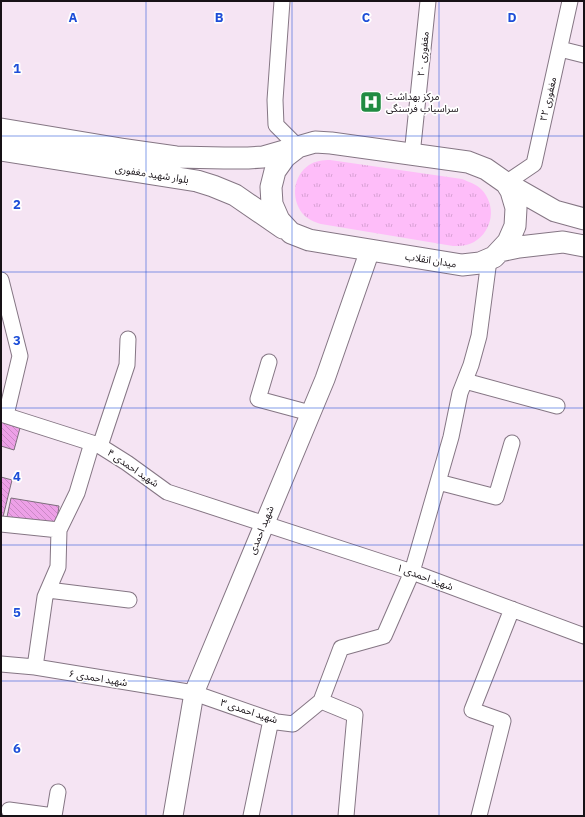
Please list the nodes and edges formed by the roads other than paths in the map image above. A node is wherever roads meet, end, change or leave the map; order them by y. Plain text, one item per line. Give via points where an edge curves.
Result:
1 (282, 1) edge
2 (428, 1) edge
3 (570, 1) edge
4 (560, 49) junction
5 (584, 55) edge
6 (1, 129) edge
7 (298, 147) junction
8 (1, 150) edge
9 (412, 155) junction
10 (506, 184) junction
11 (584, 219) edge
12 (291, 233) junction
13 (584, 246) edge
14 (370, 250) junction
15 (494, 255) junction
16 (1, 280) edge
17 (128, 339) dead end
18 (269, 362) dead end
19 (464, 381) junction
20 (557, 406) dead end
21 (310, 413) junction
22 (4, 414) edge
23 (512, 443) dead end
24 (96, 445) junction
25 (438, 482) junction
26 (264, 523) junction
27 (1, 524) edge
28 (59, 530) junction
29 (412, 572) junction
30 (48, 590) junction
31 (128, 600) dead end
32 (512, 609) junction
33 (584, 636) edge
34 (1, 664) edge
35 (35, 667) junction
36 (194, 693) junction
37 (321, 700) junction
38 (271, 720) junction
39 (58, 792) dead end
40 (9, 810) dead end
41 (54, 816) edge
42 (173, 816) edge
43 (251, 816) edge
44 (346, 816) edge
45 (479, 816) edge

1 - 7 street via 275,100 276,125
2 - 9 street, مغفوری ۲۰
3 - 4 street, مغفوری ۲۲
4 - 5 street
4 - 10 street, مغفوری ۲۲ via 534,164
6 - 7 main road, بلوار شهید مغفوری via 176,157 263,157
7 - 9 main road, میدان انقلاب via 314,142 331,143
7 - 12 main road, میدان انقلاب via 278,166 271,187 272,204 279,220
8 - 12 main road, بلوار شهید مغفوری via 197,181 235,196
9 - 10 main road, میدان انقلاب via 468,162 486,169
10 - 11 main road via 555,211
10 - 15 main road, میدان انقلاب via 516,208 515,224 508,242
12 - 14 main road, میدان انقلاب via 309,240
13 - 15 main road via 563,242 519,247
14 - 15 main road, میدان انقلاب via 462,266 480,263
14 - 21 street, شهید احمدی
15 - 19 street via 479,336
16 - 22 street via 20,356
17 - 24 street via 127,365
18 - 21 street via 258,400
19 - 20 street
19 - 25 street
21 - 26 street, شهید احمدی
22 - 24 street, شهید احمدی ۴
23 - 25 street via 496,497
24 - 26 street, شهید احمدی ۴ via 127,463 167,492
24 - 28 street
25 - 29 street
26 - 29 street, شهید احمدی ۱
26 - 36 street, شهید احمدی
27 - 28 street
28 - 30 street via 58,567
29 - 32 street, شهید احمدی ۱
29 - 37 street via 384,636 341,648
30 - 31 street
30 - 35 street
32 - 33 street, شهید احمدی ۱
32 - 45 street via 472,710 503,721
34 - 35 street, شهید احمدی ۶
35 - 36 street, شهید احمدی ۶
36 - 38 street, شهید احمدی ۳
36 - 42 street, شهید احمدی
37 - 38 street, شهید احمدی ۳ via 293,724
37 - 44 street via 355,716
38 - 43 street
39 - 41 street
40 - 41 street

